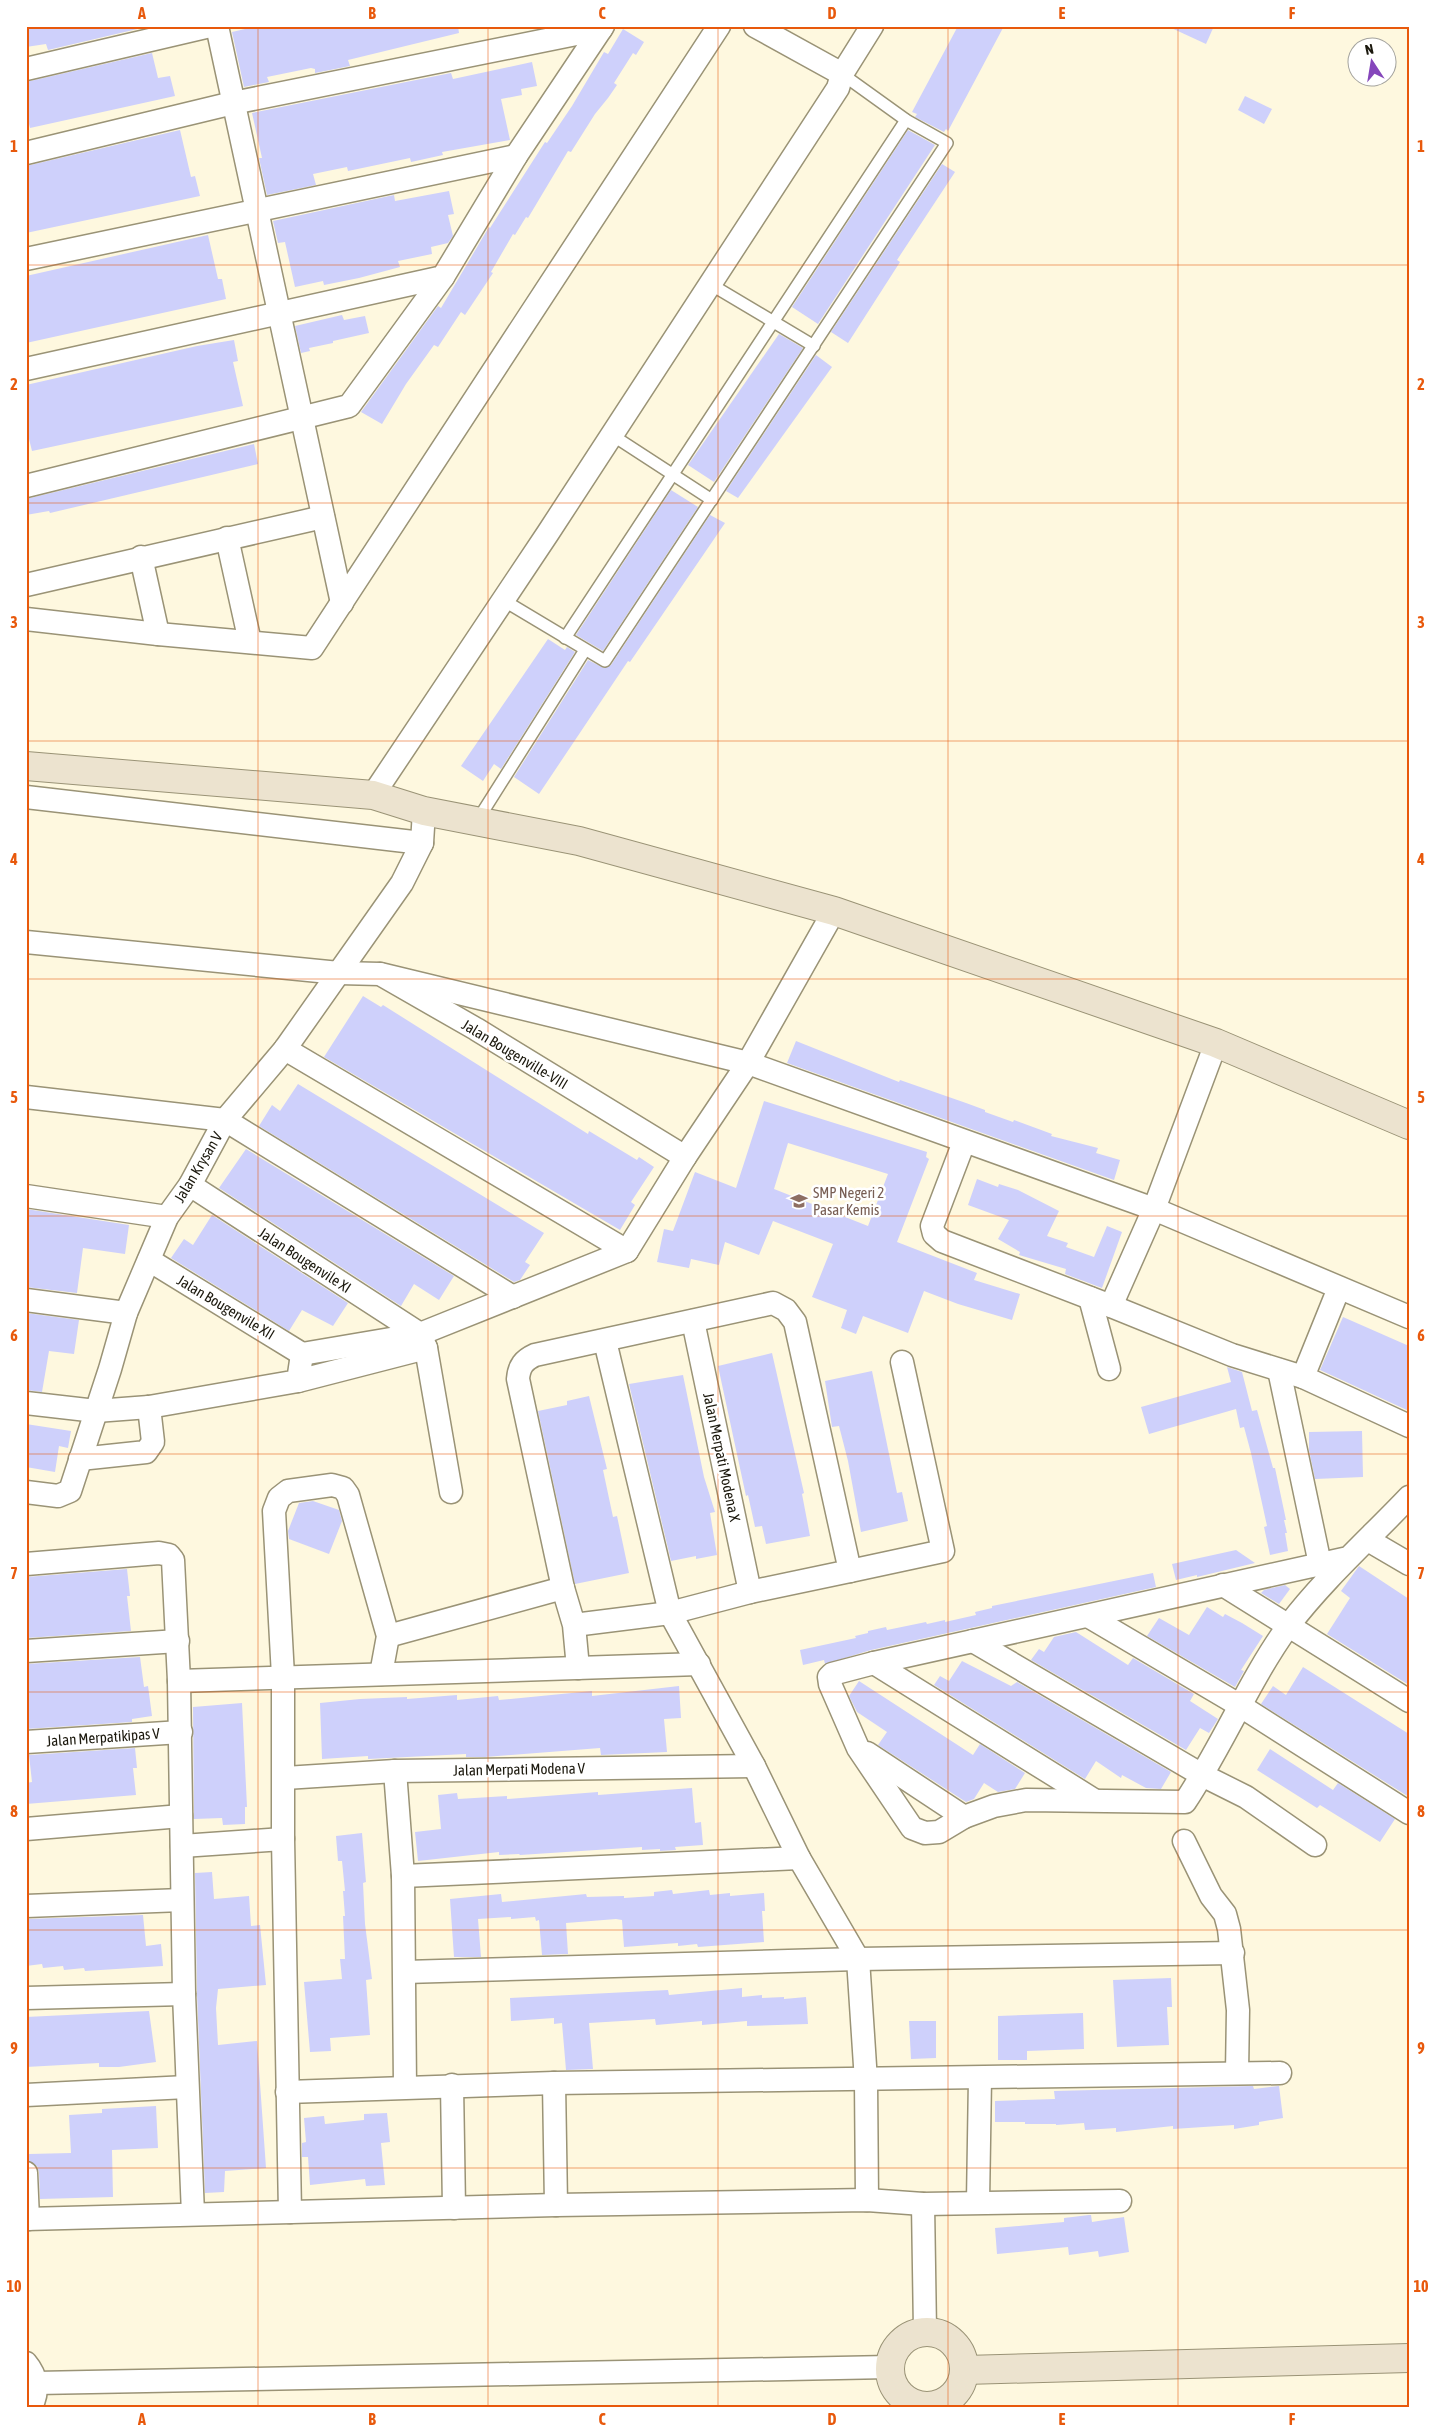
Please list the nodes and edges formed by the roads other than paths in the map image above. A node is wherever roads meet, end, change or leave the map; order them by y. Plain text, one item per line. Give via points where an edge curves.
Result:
1 (210, 26) edge
2 (217, 26) edge
3 (719, 26) edge
4 (755, 26) edge
5 (872, 26) edge
6 (602, 28) edge
7 (26, 70) edge
8 (842, 74) junction
9 (233, 103) junction
10 (906, 120) junction
11 (26, 153) edge
12 (516, 156) junction
13 (256, 210) junction
14 (26, 259) edge
15 (443, 277) junction
16 (710, 284) junction
17 (278, 313) junction
18 (773, 321) junction
19 (814, 346) junction
20 (26, 369) edge
21 (300, 420) junction
22 (612, 435) junction
23 (673, 474) junction
24 (26, 486) edge
25 (712, 500) junction
26 (322, 517) junction
27 (227, 538) junction
28 (141, 557) junction
29 (26, 585) edge
30 (503, 600) junction
31 (342, 602) junction
32 (26, 619) edge
33 (158, 634) junction
34 (565, 638) junction
35 (250, 642) junction
36 (585, 650) junction
37 (26, 766) edge
38 (373, 795) junction
39 (26, 797) edge
40 (424, 811) junction
41 (477, 821) junction
42 (422, 843) junction
43 (834, 911) junction
44 (26, 942) edge
45 (339, 973) junction
46 (380, 974) junction
47 (1216, 1043) junction
48 (284, 1049) junction
49 (748, 1063) junction
50 (26, 1097) edge
51 (225, 1120) junction
52 (1409, 1125) edge
53 (964, 1142) junction
54 (685, 1157) junction
55 (190, 1186) junction
56 (26, 1196) edge
57 (1154, 1209) junction
58 (167, 1217) junction
59 (627, 1251) junction
60 (149, 1260) junction
61 (1339, 1288) junction
62 (513, 1297) junction
63 (1090, 1298) junction
64 (26, 1300) edge
65 (1111, 1306) junction
66 (126, 1312) junction
67 (1409, 1317) edge
68 (693, 1321) junction
69 (423, 1341) junction
70 (605, 1341) junction
71 (302, 1354) junction
72 (902, 1362) dead end
73 (1109, 1370) dead end
74 (1279, 1370) junction
75 (1303, 1377) junction
76 (298, 1381) junction
77 (26, 1403) edge
78 (149, 1407) junction
79 (96, 1411) junction
80 (1409, 1426) edge
81 (80, 1459) junction
82 (26, 1492) edge
83 (451, 1492) dead end
84 (1409, 1497) edge
85 (1368, 1540) junction
86 (1348, 1558) junction
87 (26, 1564) edge
88 (1320, 1564) junction
89 (1409, 1564) edge
90 (850, 1571) junction
91 (1223, 1585) junction
92 (563, 1588) junction
93 (750, 1592) junction
94 (670, 1613) junction
95 (1088, 1616) junction
96 (574, 1625) junction
97 (1290, 1625) junction
98 (388, 1636) junction
99 (178, 1641) junction
100 (974, 1641) junction
101 (26, 1651) edge
102 (874, 1663) junction
103 (699, 1664) junction
104 (578, 1668) junction
105 (381, 1674) junction
106 (283, 1676) junction
107 (179, 1681) junction
108 (1409, 1701) edge
109 (1239, 1705) junction
110 (181, 1732) junction
111 (26, 1742) edge
112 (858, 1748) junction
113 (754, 1766) junction
114 (395, 1771) junction
115 (1202, 1775) junction
116 (285, 1778) junction
117 (1095, 1800) junction
118 (1409, 1813) edge
119 (181, 1816) junction
120 (964, 1817) junction
121 (26, 1829) edge
122 (283, 1839) junction
123 (1184, 1841) dead end
124 (1315, 1844) dead end
125 (182, 1846) junction
126 (799, 1858) junction
127 (403, 1876) junction
128 (182, 1900) junction
129 (26, 1906) edge
130 (1233, 1952) junction
131 (858, 1959) junction
132 (405, 1972) junction
133 (184, 1994) junction
134 (26, 1998) edge
135 (1237, 2073) junction
136 (1280, 2074) dead end
137 (980, 2078) junction
138 (866, 2080) junction
139 (554, 2083) junction
140 (452, 2085) junction
141 (405, 2086) junction
142 (187, 2088) junction
143 (287, 2092) junction
144 (26, 2095) edge
145 (26, 2173) edge
146 (866, 2200) junction
147 (1120, 2201) dead end
148 (978, 2202) junction
149 (923, 2204) junction
150 (556, 2205) junction
151 (454, 2208) junction
152 (290, 2212) junction
153 (193, 2214) junction
154 (27, 2219) edge
155 (925, 2331) junction
156 (1409, 2358) edge
157 (889, 2367) junction
158 (965, 2370) junction
159 (31, 2373) edge
160 (31, 2407) edge
161 (929, 2407) edge

1 - 7 street
2 - 9 street
3 - 31 street
4 - 8 street
5 - 8 street
6 - 9 street
6 - 12 street
8 - 10 lane
8 - 16 street via 838,88
9 - 11 street
9 - 13 street
10 - 18 lane
10 - 19 lane via 947,143
12 - 13 street
12 - 15 street
13 - 14 street
13 - 17 street
15 - 17 street
15 - 21 street via 349,406
16 - 18 lane
16 - 22 street
17 - 20 street
17 - 21 street
18 - 19 lane
18 - 23 lane
19 - 25 lane
21 - 24 street
21 - 26 street
22 - 23 lane
22 - 30 street
23 - 25 lane
23 - 34 lane
25 - 36 lane via 605,661
26 - 27 street
26 - 31 street
27 - 28 street
27 - 35 street
28 - 29 street
28 - 33 street
30 - 34 lane
30 - 38 street
31 - 35 street via 312,648
32 - 33 street
33 - 35 street
34 - 36 lane
36 - 41 lane
37 - 38 street
38 - 40 street
39 - 42 street
40 - 41 street
40 - 42 street
41 - 43 street via 579,841
42 - 45 street, Jalan Krysan V via 402,883
43 - 47 street
43 - 49 street
44 - 45 street, Jalan Bougenville-VIII
45 - 46 street, Jalan Bougenville-VIII
45 - 48 street, Jalan Krysan V
46 - 49 street
46 - 54 street, Jalan Bougenville-VIII
47 - 52 street
47 - 57 street
48 - 51 street, Jalan Krysan V
48 - 59 street
49 - 53 street
49 - 54 street
50 - 51 street
51 - 55 street, Jalan Krysan V
51 - 62 street
53 - 57 street
53 - 63 street via 932,1226 934,1234 942,1241
54 - 59 street
55 - 58 street, Jalan Krysan V
55 - 69 street, Jalan Bougenvile XI
56 - 58 street
57 - 61 street
57 - 65 street
58 - 60 street, Jalan Krysan V
59 - 62 street
60 - 66 street, Jalan Krysan V
60 - 71 street, Jalan Bougenvile XII
61 - 67 street
61 - 75 street
62 - 69 street
63 - 65 street
63 - 73 street
64 - 66 street
65 - 74 street via 1232,1355
66 - 79 street, Jalan Krysan V
68 - 70 street
68 - 90 street via 773,1303 786,1310 795,1322
68 - 93 street, Jalan Merpati Modena X
69 - 71 street
69 - 76 street
69 - 83 street
70 - 92 street via 535,1355 525,1360 519,1371 518,1379
70 - 94 street
71 - 76 street
72 - 90 street via 943,1551
74 - 75 street
74 - 88 street
75 - 80 street
76 - 78 street
77 - 79 street
78 - 79 street
78 - 81 street via 153,1442 146,1452
79 - 81 street, Jalan Krysan V
81 - 82 street, Jalan Krysan V via 70,1491 58,1496
84 - 85 street
85 - 86 street
85 - 89 street
86 - 88 street
86 - 97 street
87 - 99 street via 159,1553 169,1555 174,1566
88 - 91 street
90 - 93 street
91 - 95 street
91 - 97 street
92 - 96 street
92 - 98 street
93 - 94 street
94 - 96 street
94 - 103 street
95 - 100 street
95 - 109 street
96 - 104 street
97 - 108 street
97 - 109 street
98 - 105 street
98 - 106 street via 348,1495 343,1488 332,1485 288,1491 279,1498 274,1512
99 - 101 street
99 - 107 street
100 - 102 street
100 - 115 street
102 - 112 street via 832,1674 829,1680
102 - 117 street
103 - 104 street
103 - 113 street
104 - 105 street
105 - 106 street
106 - 107 street
106 - 116 street
107 - 110 street
109 - 115 street
109 - 118 street
110 - 111 street, Jalan Merpatikipas V
110 - 119 street
112 - 120 street
112 - 120 street via 912,1828 925,1833 939,1832
113 - 114 street, Jalan Merpati Modena V
113 - 126 street
114 - 116 street, Jalan Merpati Modena V
114 - 127 street
115 - 117 street via 1184,1802
115 - 124 street via 1246,1797
116 - 122 street
117 - 120 street via 1026,1800 994,1806
119 - 121 street
119 - 125 street
122 - 125 street
122 - 143 street
123 - 130 street via 1210,1896 1225,1914
125 - 128 street
126 - 127 street
126 - 131 street
127 - 132 street
128 - 129 street
128 - 133 street
130 - 131 street
130 - 135 street via 1238,2010
131 - 132 street
131 - 138 street
132 - 141 street
133 - 134 street
133 - 142 street
135 - 136 street
135 - 137 street
137 - 138 street
137 - 148 street
138 - 139 street
138 - 146 street
139 - 140 street
139 - 150 street
140 - 141 street
140 - 151 street
141 - 143 street
142 - 144 street
142 - 153 street
143 - 152 street
145 - 154 street
146 - 149 street
146 - 150 street
147 - 148 street
148 - 149 street
149 - 155 street
150 - 151 street
151 - 152 street
152 - 153 street
153 - 154 street
155 - 157 street via 911,2334 900,2342
155 - 158 street via 937,2332 958,2346
156 - 158 street
157 - 159 street
157 - 161 street via 891,2382 900,2396 913,2404
158 - 161 street via 954,2395
159 - 160 street via 35,2398

